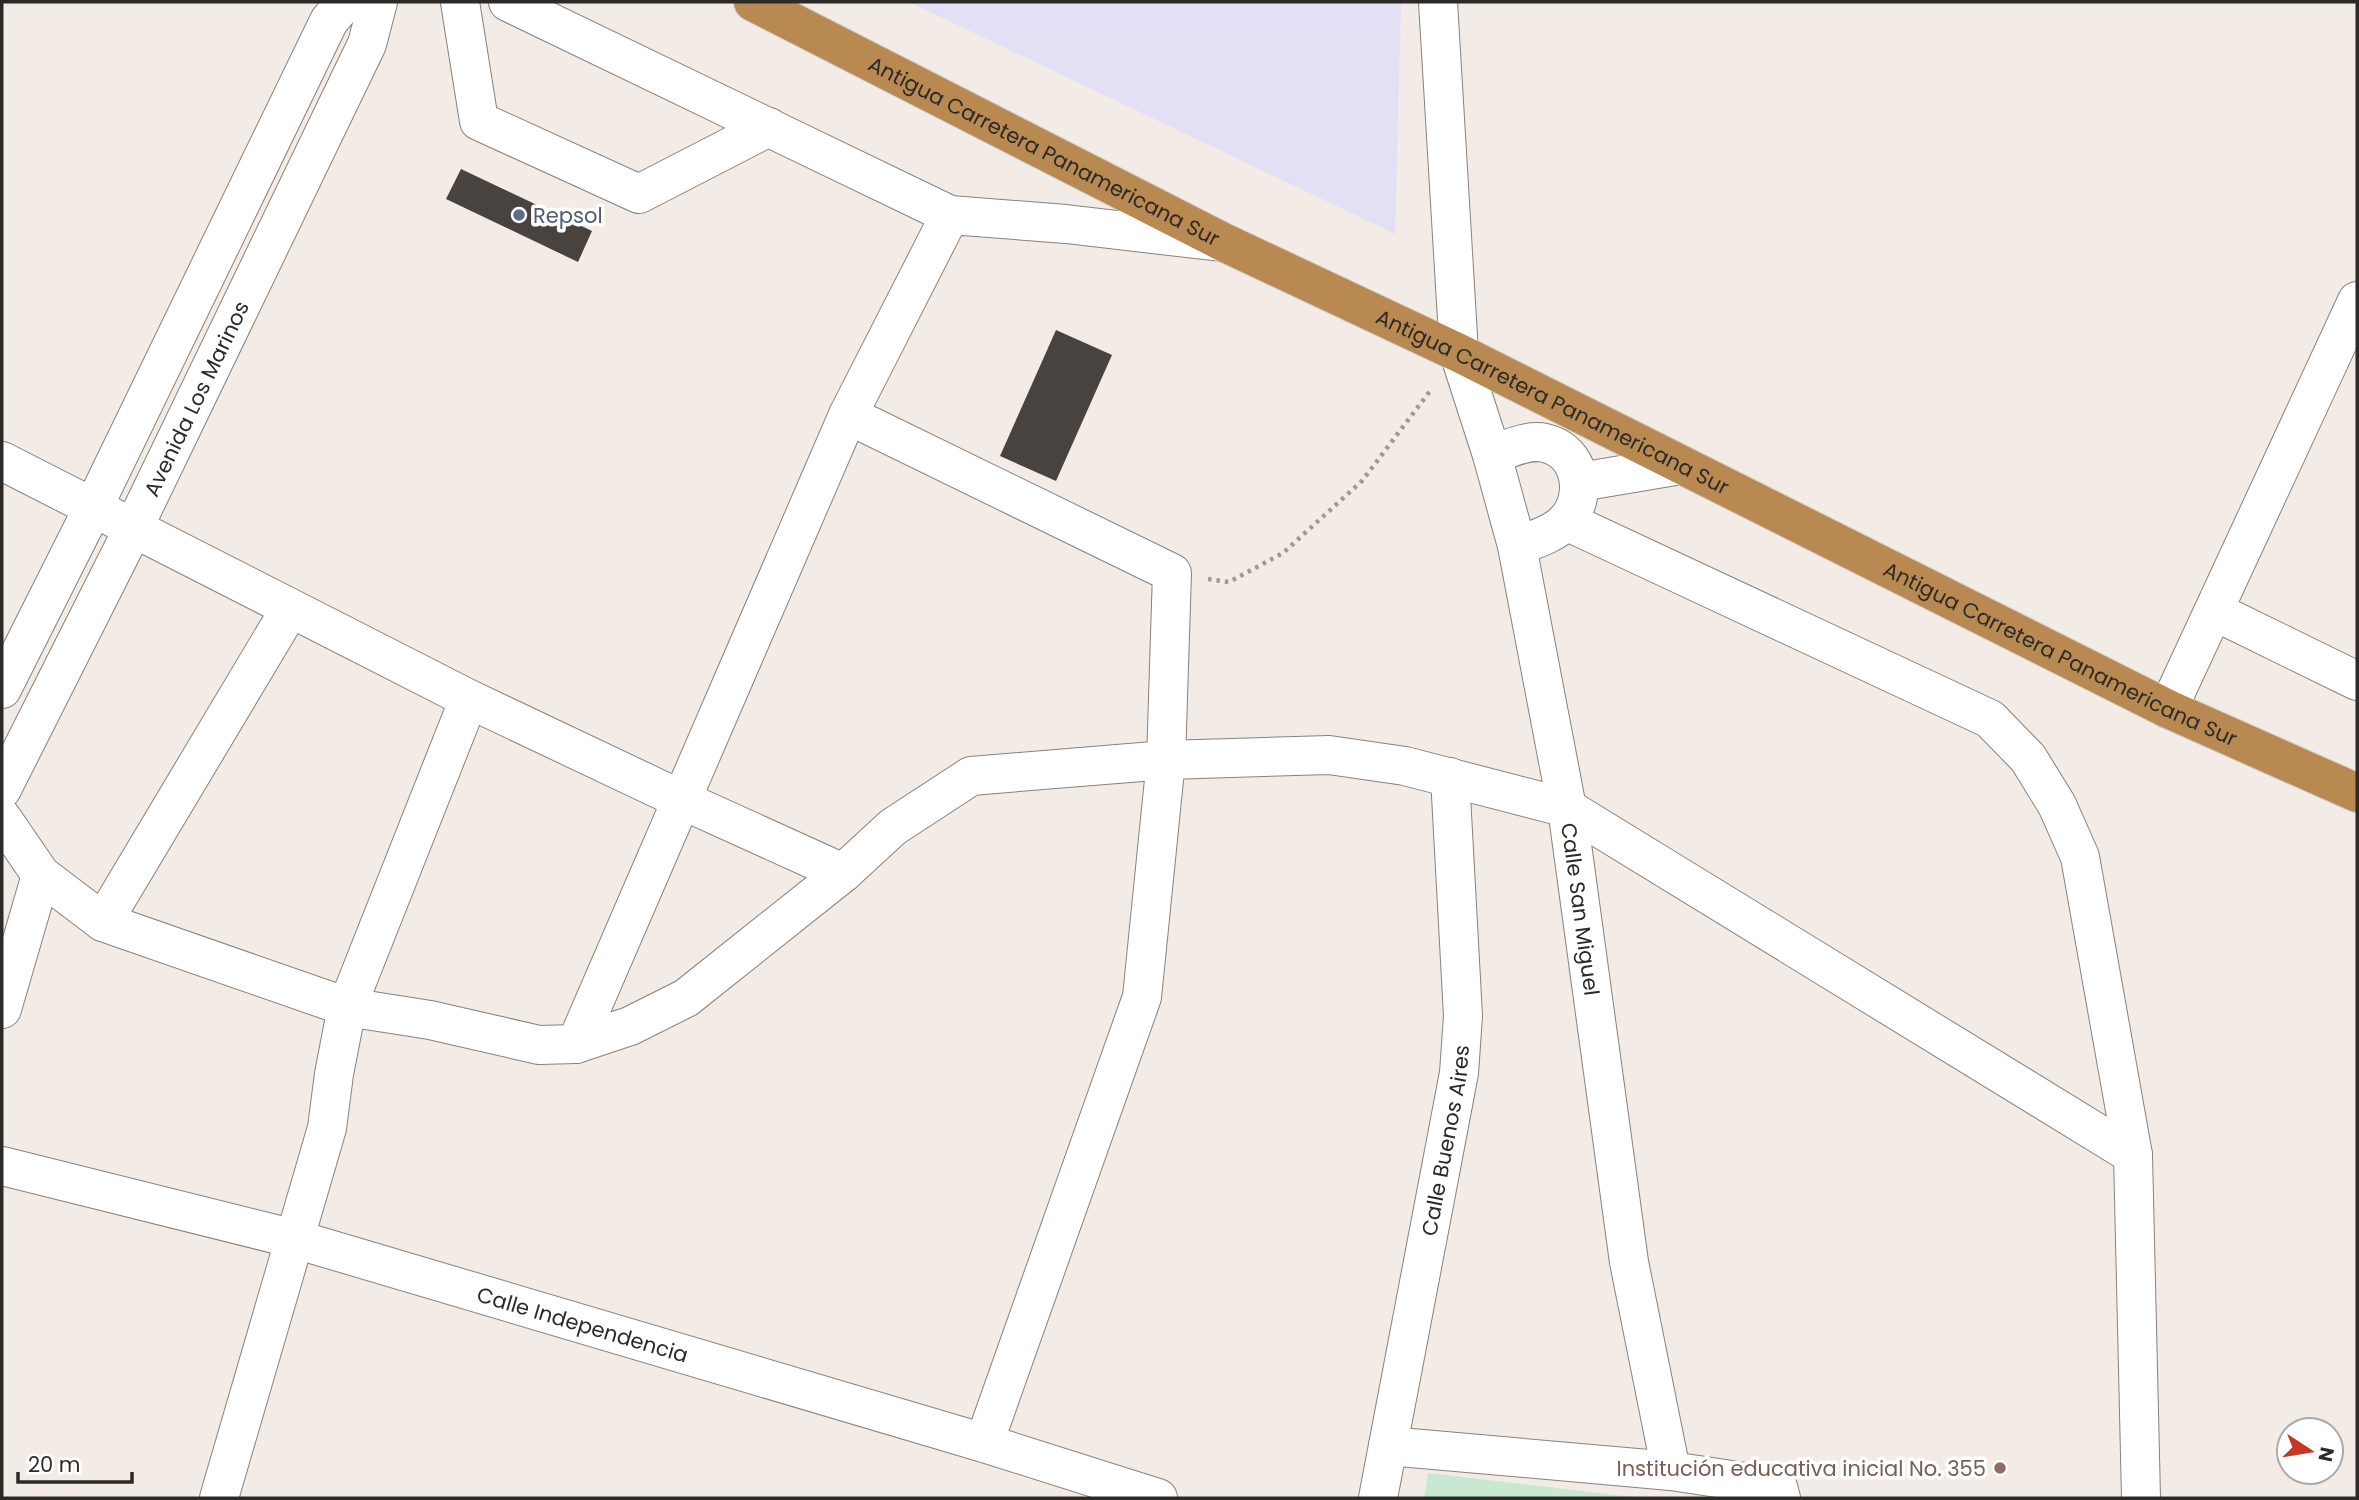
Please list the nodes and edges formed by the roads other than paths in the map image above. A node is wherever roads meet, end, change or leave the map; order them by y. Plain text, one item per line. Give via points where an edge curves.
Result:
1 (345, 2) edge
2 (378, 2) edge
3 (460, 2) edge
4 (508, 2) edge
5 (753, 2) edge
6 (1438, 2) edge
7 (769, 127) junction
8 (950, 215) junction
9 (1223, 242) junction
10 (2357, 301) edge
11 (1459, 353) junction
12 (849, 415) junction
13 (1492, 455) junction
14 (2, 461) edge
15 (1681, 465) junction
16 (1580, 482) junction
17 (93, 508) junction
18 (1566, 521) junction
19 (134, 527) junction
20 (1517, 546) junction
21 (290, 609) junction
22 (2214, 611) junction
23 (2357, 681) edge
24 (2, 689) edge
25 (469, 699) junction
26 (2168, 709) junction
27 (1166, 760) junction
28 (1450, 777) junction
29 (2, 789) edge
30 (2357, 793) edge
31 (682, 800) junction
32 (1567, 808) junction
33 (2, 818) edge
34 (843, 873) junction
35 (41, 875) junction
36 (103, 922) junction
37 (347, 1007) junction
38 (2, 1009) edge
39 (576, 1044) junction
40 (2133, 1155) junction
41 (2, 1166) edge
42 (295, 1239) junction
43 (984, 1443) junction
44 (1388, 1446) junction
45 (1671, 1471) junction
46 (1779, 1492) edge
47 (1133, 1495) edge
48 (219, 1498) edge
49 (1378, 1498) edge
50 (2140, 1498) edge

1 - 17 street via 329,22
2 - 19 street, Avenida Los Marinos via 367,44
3 - 7 street via 479,121 639,194
4 - 7 street
5 - 9 highway, Antigua Carretera Panamericana Sur
6 - 11 street, Calle San Miguel
7 - 8 street
8 - 9 street
8 - 12 street
9 - 11 highway, Antigua Carretera Panamericana Sur
10 - 22 street
11 - 13 street, Calle San Miguel
11 - 15 highway, Antigua Carretera Panamericana Sur
12 - 27 street via 1172,573
12 - 31 street
13 - 16 street via 1544,442 1568,456
13 - 20 street, Calle San Miguel
14 - 17 street
15 - 16 street
15 - 26 highway, Antigua Carretera Panamericana Sur
16 - 18 street
17 - 19 street
17 - 24 street
18 - 20 street
18 - 40 street via 1990,719 2028,758 2057,805 2080,857
19 - 21 street
19 - 29 street, Avenida Los Marinos
20 - 32 street, Calle San Miguel
21 - 25 street
21 - 36 street
22 - 23 street
22 - 26 street
25 - 31 street
25 - 37 street
26 - 30 highway, Antigua Carretera Panamericana Sur
27 - 28 street via 1329,755
27 - 34 street via 971,776 893,827
27 - 43 street via 1142,997
28 - 32 street
28 - 44 street, Calle Buenos Aires via 1463,1016 1459,1073
31 - 34 street
31 - 39 street
32 - 40 street
32 - 45 street, Calle San Miguel via 1629,1262
33 - 35 street
34 - 39 street via 686,998 630,1026
35 - 36 street
35 - 38 street
36 - 37 street
37 - 39 street via 539,1045
37 - 42 street via 327,1128
40 - 50 street
41 - 42 street, Calle Independencia
42 - 43 street, Calle Independencia
42 - 48 street
43 - 47 street, Calle Independencia
44 - 45 street
44 - 49 street, Calle Buenos Aires
45 - 46 street

